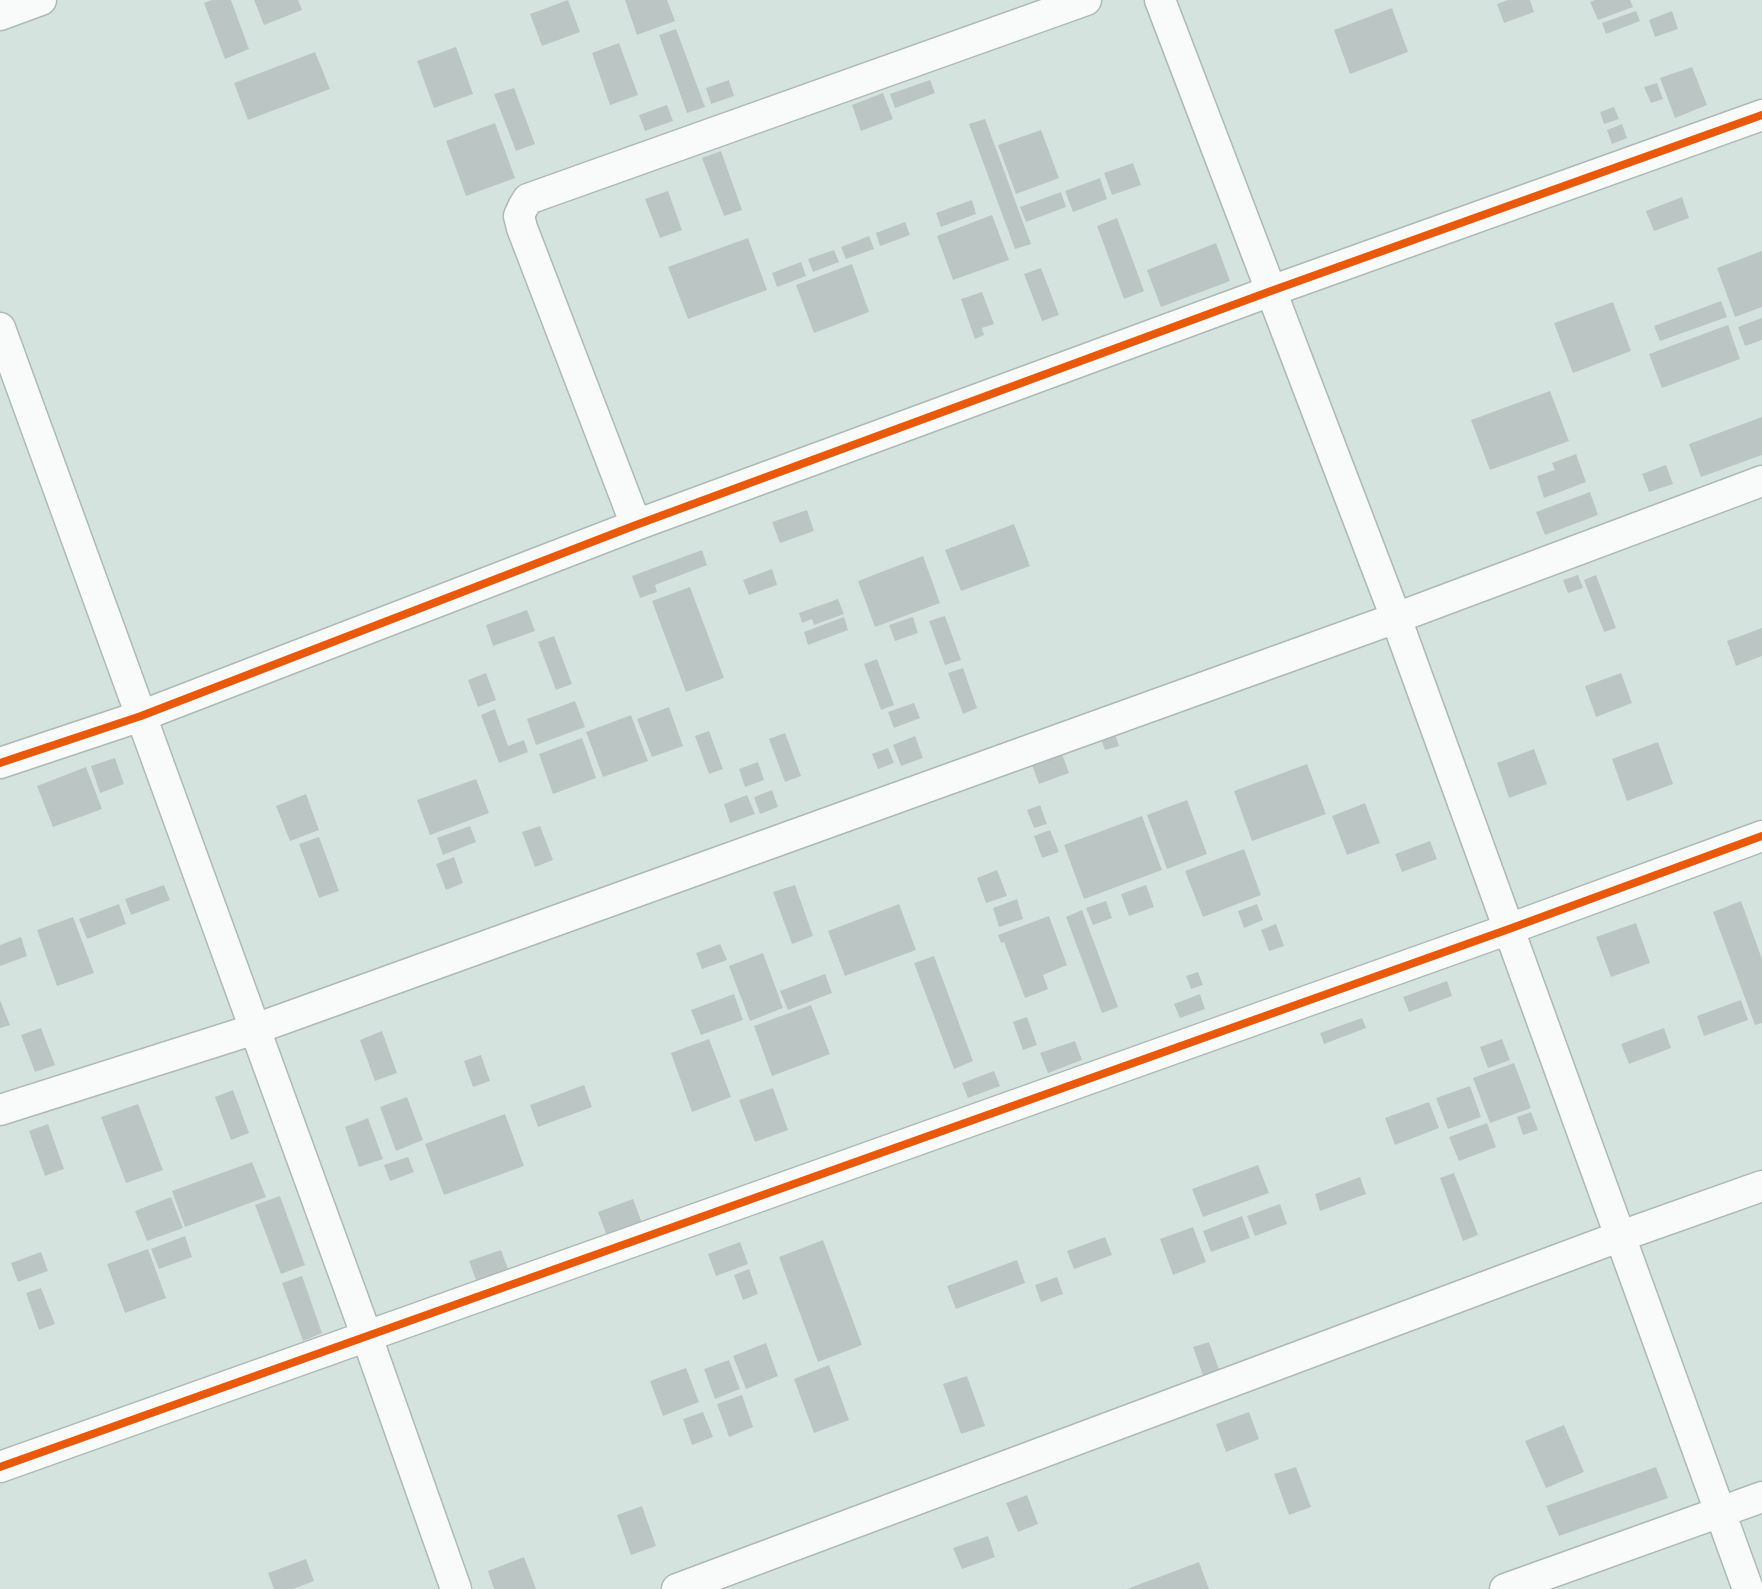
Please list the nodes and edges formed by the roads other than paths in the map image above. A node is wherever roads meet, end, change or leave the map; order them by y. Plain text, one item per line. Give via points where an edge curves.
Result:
1 (41, 0) edge
2 (1086, 0) edge
3 (1160, 0) edge
4 (0, 15) edge
5 (1762, 115) edge
6 (1270, 291) junction
7 (0, 328) edge
8 (8, 376) edge
9 (1762, 481) edge
10 (636, 525) junction
11 (1396, 618) junction
12 (141, 716) junction
13 (0, 764) edge
14 (1762, 836) edge
15 (1509, 928) junction
16 (255, 1029) junction
17 (0, 1110) edge
18 (1762, 1186) edge
19 (1620, 1236) junction
20 (367, 1337) junction
21 (0, 1467) edge
22 (1762, 1497) edge
23 (1720, 1512) junction
24 (456, 1589) edge
25 (677, 1589) edge
26 (1505, 1589) edge
27 (1748, 1589) edge

1 - 4 street
2 - 10 street via 528,199 519,216 522,228
3 - 6 street
5 - 6 street
6 - 10 street
6 - 11 street
7 - 8 street
8 - 12 street
9 - 11 street
10 - 12 street
11 - 15 street
11 - 16 street
12 - 13 street
12 - 16 street
14 - 15 street
15 - 19 street
15 - 20 street
16 - 17 street
16 - 20 street
18 - 19 street
19 - 23 street
19 - 25 street
20 - 21 street
20 - 24 street
22 - 23 street
23 - 26 street
23 - 27 street

